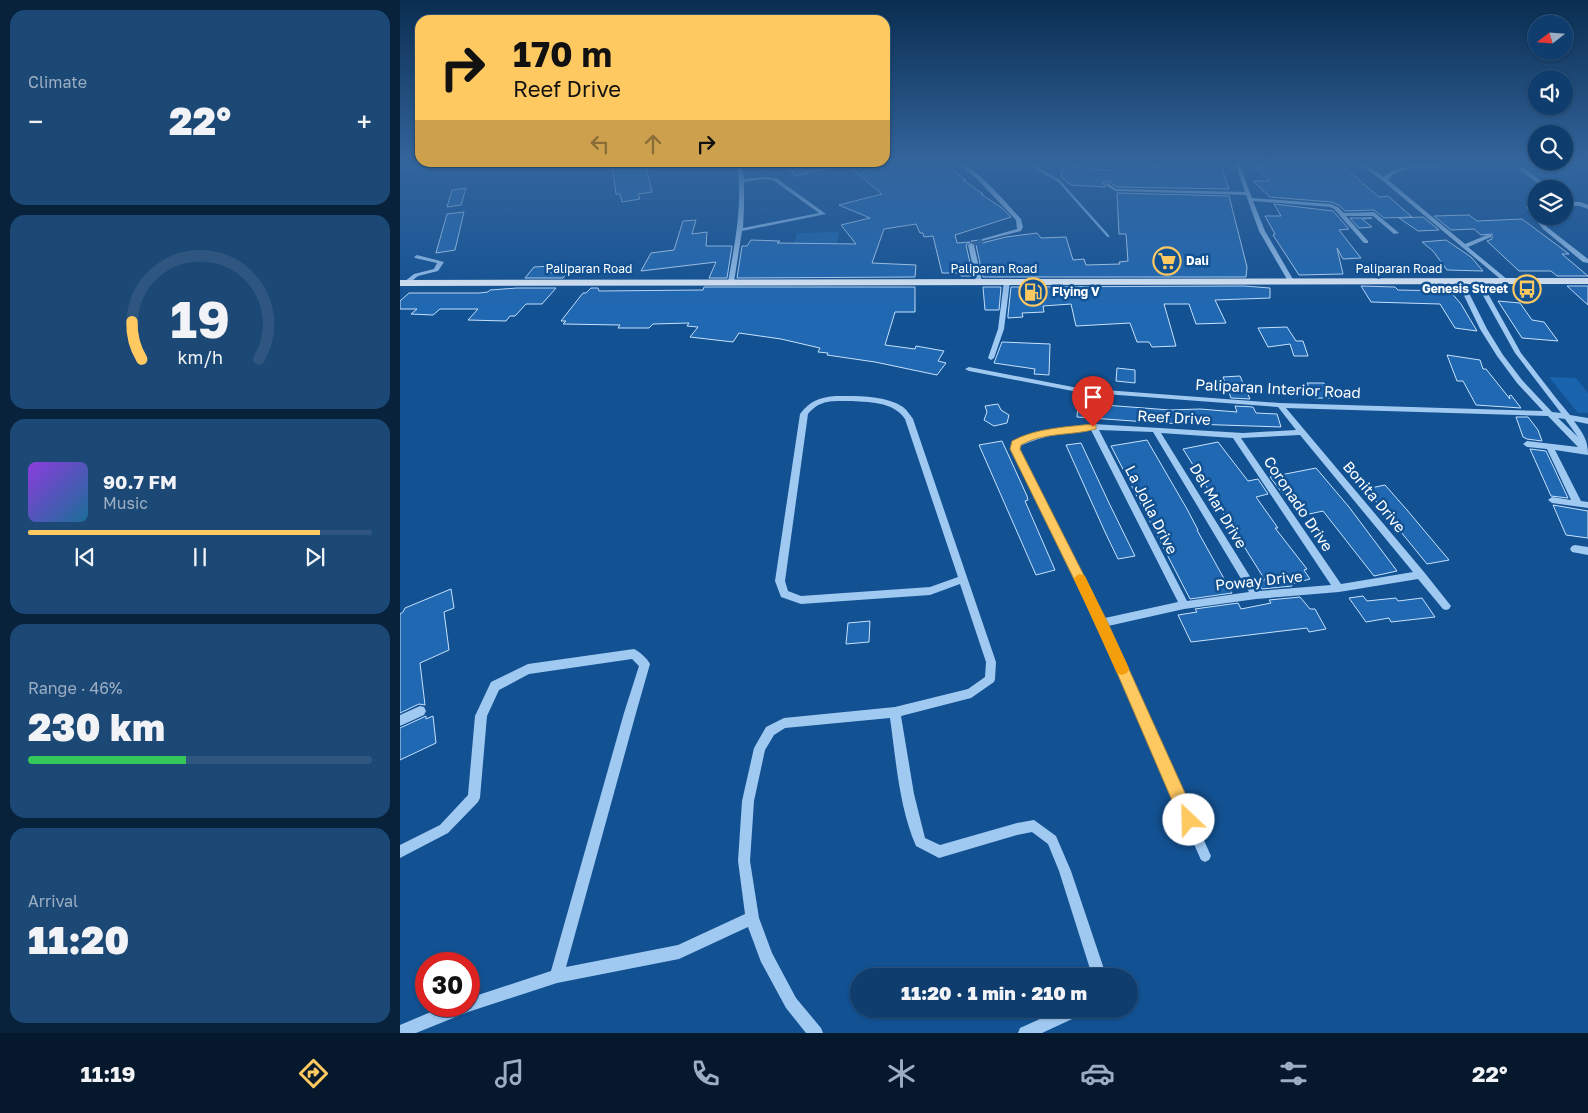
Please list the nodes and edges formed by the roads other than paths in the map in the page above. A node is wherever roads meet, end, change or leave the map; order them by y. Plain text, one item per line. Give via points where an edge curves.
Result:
1 (741, 211) edge
2 (819, 211) edge
3 (1011, 211) edge
4 (1255, 211) edge
5 (1337, 211) edge
6 (1423, 211) edge
7 (1342, 215) junction
8 (1542, 225) edge
9 (740, 230) junction
10 (1396, 233) dead end
11 (1489, 236) dead end
12 (984, 240) tunnel mouth
13 (1366, 242) dead end
14 (971, 245) dead end
15 (1465, 246) junction
16 (417, 258) dead end
17 (1588, 260) edge
18 (1007, 281) junction
19 (1291, 281) junction
20 (1460, 281) junction
21 (1478, 281) junction
22 (1506, 281) junction
23 (1588, 281) edge
24 (731, 282) junction
25 (979, 282) junction
26 (403, 283) edge
27 (1492, 323) junction
28 (991, 358) dead end
29 (969, 369) dead end
30 (1280, 405) junction
31 (1550, 414) junction
32 (1567, 416) junction
33 (1588, 420) edge
34 (1093, 427) junction
35 (1157, 432) junction
36 (1302, 432) junction
37 (1235, 436) junction
38 (1016, 444) joint
39 (1527, 444) dead end
40 (1549, 446) junction
41 (1588, 451) edge
42 (1552, 500) dead end
43 (1578, 504) junction
44 (1588, 505) edge
45 (1575, 549) dead end
46 (1588, 551) edge
47 (1420, 575) junction
48 (963, 579) junction
49 (1339, 588) junction
50 (1256, 595) junction
51 (1184, 605) junction
52 (1446, 606) dead end
53 (1102, 623) junction
54 (420, 711) dead end
55 (895, 712) junction
56 (400, 721) edge
57 (400, 852) edge
58 (1205, 856) dead end
59 (752, 918) junction
60 (1097, 968) edge
61 (557, 976) junction
62 (480, 1000) edge
63 (437, 1017) edge
64 (1058, 1018) edge
65 (400, 1032) edge
66 (816, 1033) edge
67 (1025, 1033) edge

1 - 9 street
2 - 9 street via 823,214
3 - 12 street via 1019,220 1019,230
4 - 19 street via 1262,231
5 - 7 street
6 - 15 street
7 - 10 street via 1374,214
7 - 13 street
8 - 17 street
9 - 24 street
11 - 15 street
14 - 25 street
15 - 22 street
16 - 26 street via 441,262 436,270 416,275
18 - 19 main road, Paliparan Road
18 - 25 main road, Paliparan Road
18 - 28 street via 1002,329
19 - 20 main road, Paliparan Road
20 - 21 main road, Paliparan Road
20 - 27 street
21 - 22 main road, Paliparan Road
21 - 27 street
22 - 23 main road, Paliparan Road
24 - 25 main road, Paliparan Road
24 - 26 main road, Paliparan Road
27 - 31 street via 1499,354
27 - 32 street
29 - 30 street, Paliparan Interior Road via 1078,390
30 - 31 street, Paliparan Interior Road
30 - 36 street, Bonita Drive
31 - 32 street, Paliparan Interior Road
31 - 41 street
32 - 33 street, Paliparan Interior Road
32 - 41 street
34 - 35 street, Reef Drive
34 - 38 street, Reef Drive via 1050,433
34 - 51 street, La Jolla Drive
35 - 37 street, Reef Drive
35 - 50 street, Del Mar Drive
36 - 37 street, Reef Drive
36 - 47 street, Bonita Drive
37 - 49 street, Coronado Drive
38 - 53 street via 1015,449
39 - 40 street
40 - 41 street
40 - 43 street
42 - 43 street
43 - 44 street
45 - 46 street
47 - 49 street, Poway Drive
47 - 52 street, Bonita Drive
48 - 48 street via 909,419 901,409 862,400 830,399 811,406 804,414 781,571 784,594 801,600 930,591
48 - 55 street via 991,662 990,679 971,692
49 - 50 street, Poway Drive
50 - 51 street, Poway Drive
51 - 53 street, Poway Drive
53 - 58 street
54 - 56 street
55 - 59 street via 784,722 770,731 760,748 748,801 744,861
55 - 60 street via 904,784 920,842 939,852 1034,826 1052,840
57 - 61 street via 444,829 474,798 481,716 495,686 528,669 634,654 645,664
59 - 61 street via 679,952
59 - 66 street via 766,957 791,1003
61 - 62 street
63 - 65 street
64 - 67 street

